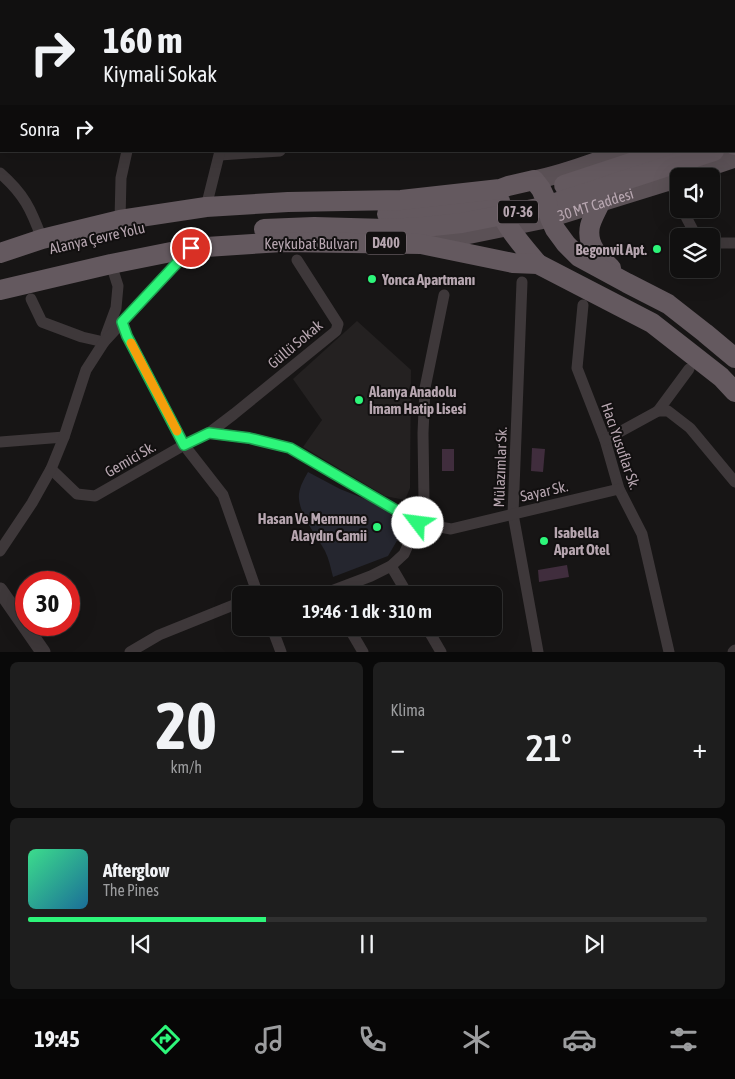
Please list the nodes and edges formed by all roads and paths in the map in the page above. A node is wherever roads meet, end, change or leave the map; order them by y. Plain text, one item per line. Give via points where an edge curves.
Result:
1 (127, 152) edge
2 (250, 152) edge
3 (623, 152) edge
4 (664, 152) edge
5 (711, 152) edge
6 (220, 153) edge
7 (735, 158) edge
8 (594, 159) edge
9 (706, 168) edge
10 (0, 173) edge
11 (534, 180) junction
12 (670, 180) edge
13 (500, 189) junction
14 (443, 195) junction
15 (600, 203) junction
16 (206, 207) junction
17 (550, 218) junction
18 (120, 220) junction
19 (315, 221) junction
20 (509, 227) junction
21 (42, 239) junction
22 (442, 240) junction
23 (720, 243) edge
24 (735, 243) edge
25 (421, 244) junction
26 (191, 248) junction
27 (0, 253) edge
28 (297, 260) dead end
29 (0, 263) edge
30 (111, 264) junction
31 (538, 264) junction
32 (0, 280) edge
33 (522, 282) dead end
34 (627, 283) junction
35 (0, 290) edge
36 (444, 295) dead end
37 (31, 299) dead end
38 (583, 305) dead end
39 (122, 322) junction
40 (104, 342) junction
41 (735, 358) edge
42 (689, 370) dead end
43 (735, 392) edge
44 (658, 411) junction
45 (209, 433) junction
46 (64, 437) junction
47 (605, 440) junction
48 (0, 442) edge
49 (184, 445) junction
50 (51, 469) junction
51 (735, 482) edge
52 (618, 489) junction
53 (513, 514) junction
54 (418, 523) junction
55 (0, 551) edge
56 (391, 566) junction
57 (255, 586) edge
58 (346, 586) edge
59 (403, 586) edge
60 (0, 590) edge
61 (232, 606) edge
62 (275, 636) edge
63 (354, 636) edge
64 (432, 636) edge
65 (43, 652) edge
66 (130, 652) edge
67 (281, 652) edge
68 (364, 652) edge
69 (441, 652) edge
70 (538, 652) edge
71 (669, 652) edge

1 - 18 street
2 - 6 street
3 - 8 main road
4 - 19 highway, Keykubat Bulvarı via 542,193 461,209
5 - 19 highway, Keykubat Bulvarı / 07-36 via 543,207 462,223 387,229
6 - 16 street
7 - 9 main road, 30 MT Caddesi
8 - 11 main road
8 - 15 highway via 587,174 586,188 593,201
10 - 21 street via 24,199
11 - 13 highway
11 - 17 highway via 547,202
12 - 15 main road, 30 MT Caddesi
13 - 14 highway
13 - 20 highway via 499,208
14 - 16 highway via 401,200
14 - 22 highway via 452,205 455,217 452,232
15 - 17 main road, 30 MT Caddesi
15 - 34 highway via 590,227 590,240 596,254
16 - 18 highway
17 - 20 main road, 30 MT Caddesi
17 - 34 highway via 566,244 579,257
18 - 21 highway
19 - 29 highway, Alanya Çevre Yolu / 07-36 via 249,215 143,226 65,243
19 - 32 highway, Alanya Çevre Yolu / 07-36 via 138,244
20 - 22 main road, 30 MT Caddesi
20 - 31 highway
21 - 27 highway
22 - 25 main road, 30 MT Caddesi
23 - 24 street
25 - 26 highway, Keykubat Bulvarı / D400 via 282,242
25 - 31 highway, Keykubat Bulvarı / D400
26 - 30 highway, Keykubat Bulvarı / D400
26 - 39 street
28 - 45 street, Güllü Sokak via 338,324 336,331
30 - 35 highway, Keykubat Bulvarı / D400
30 - 40 street via 118,286 116,308
31 - 43 highway, Keykubat Bulvarı / D400 via 652,323
33 - 53 street, Mülazımlar Sk.
34 - 41 highway via 668,304
36 - 54 street via 425,388 424,501
37 - 40 street via 42,322
38 - 47 street, Hacı Yusuflar Sk. via 577,368
39 - 40 street
39 - 49 street
40 - 46 street via 86,370
42 - 44 street
44 - 47 street
44 - 51 street via 668,410 690,428
45 - 49 street, Gemici Sk.
45 - 54 street via 290,448
46 - 48 street
46 - 50 street
47 - 52 street, Hacı Yusuflar Sk.
49 - 50 street, Gemici Sk. via 96,496 77,494
49 - 57 street via 223,495
50 - 55 street
52 - 53 street, Sayar Sk.
52 - 71 street, Hacı Yusuflar Sk. via 642,534
53 - 54 street, Sayar Sk. via 451,529
53 - 70 street, Mülazımlar Sk.
54 - 56 street via 404,554
56 - 58 street
56 - 59 street
60 - 65 street
61 - 66 street via 159,635
62 - 67 street
63 - 68 street
64 - 69 street

